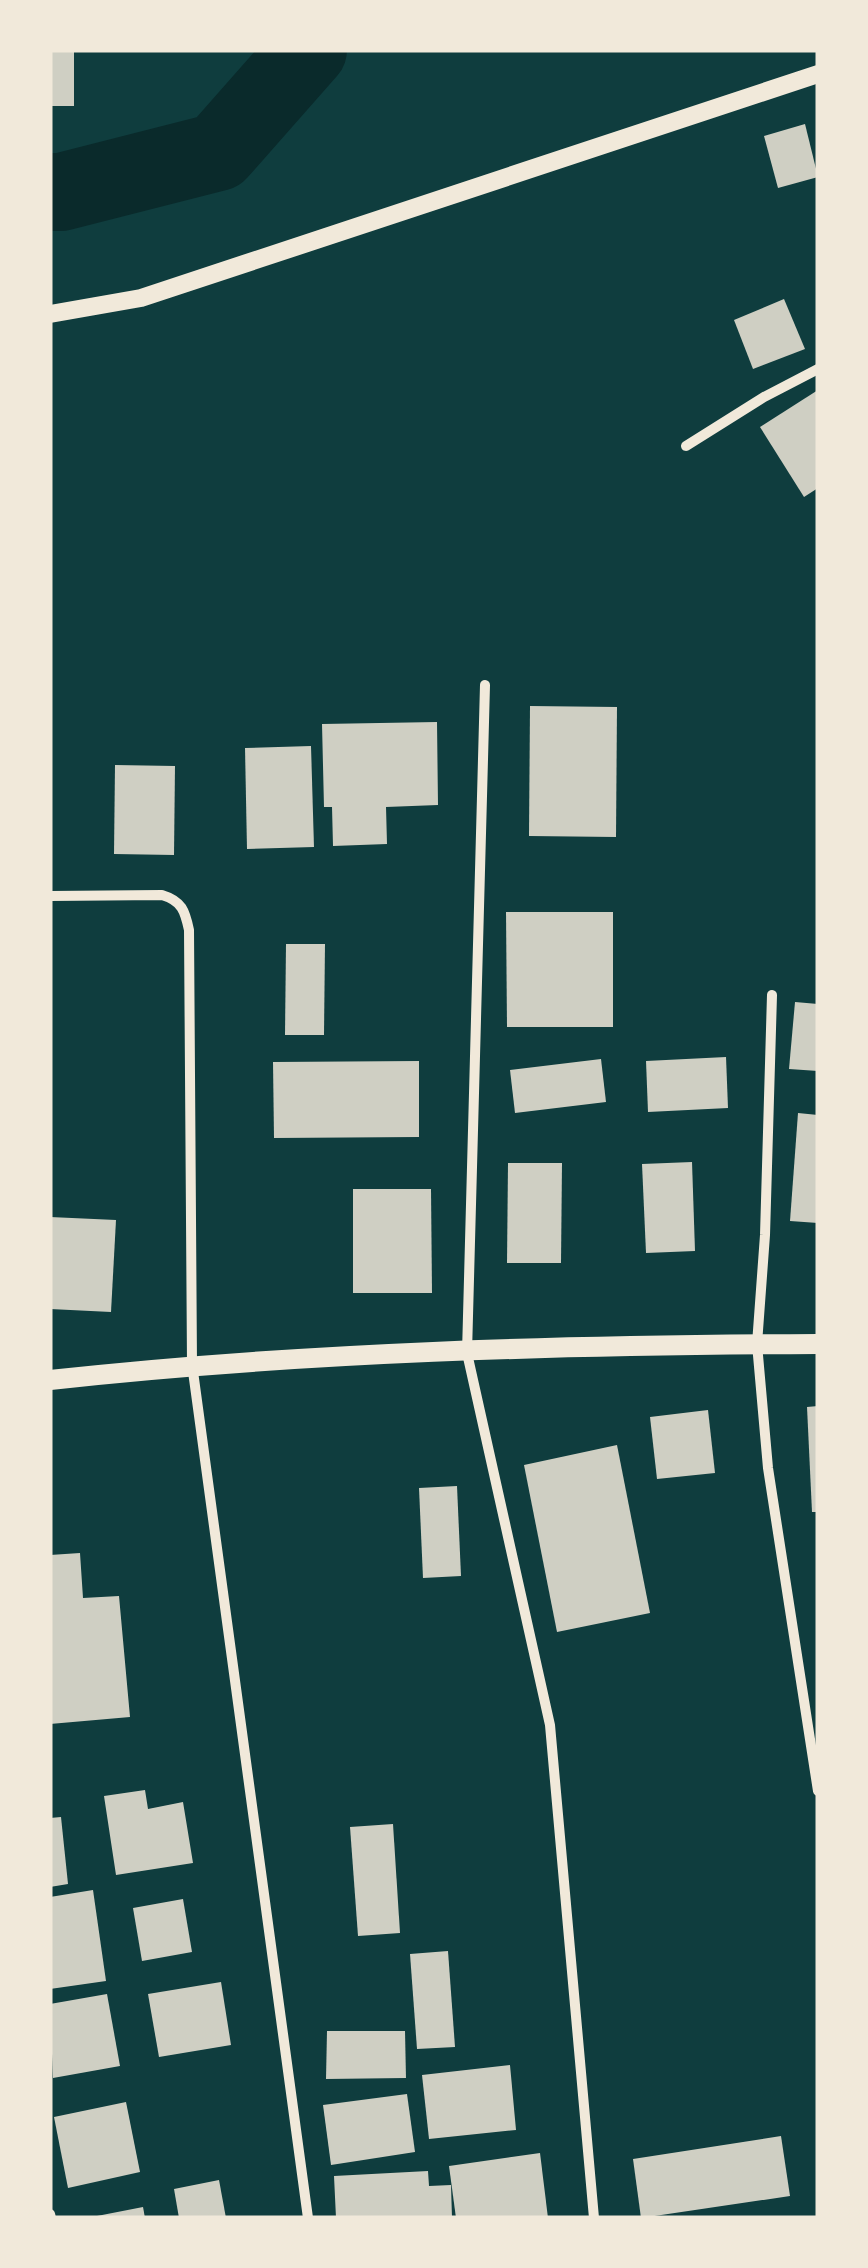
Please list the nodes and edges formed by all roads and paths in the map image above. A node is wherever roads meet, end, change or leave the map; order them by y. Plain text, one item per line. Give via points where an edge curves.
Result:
1 (818, 74) edge
2 (50, 314) edge
3 (818, 369) edge
4 (686, 446) dead end
5 (485, 684) dead end
6 (50, 896) edge
7 (772, 996) dead end
8 (758, 1344) junction
9 (818, 1344) edge
10 (468, 1352) junction
11 (192, 1364) junction
12 (50, 1380) edge
13 (818, 1791) edge
14 (308, 2218) edge
15 (594, 2218) edge

1 - 2 street via 141,298
3 - 4 street
5 - 10 street
6 - 11 street via 162,895 185,912
7 - 8 street
8 - 9 main road
8 - 10 main road
8 - 13 street via 768,1468
10 - 11 main road
10 - 15 street via 550,1725
11 - 12 main road
11 - 14 street

